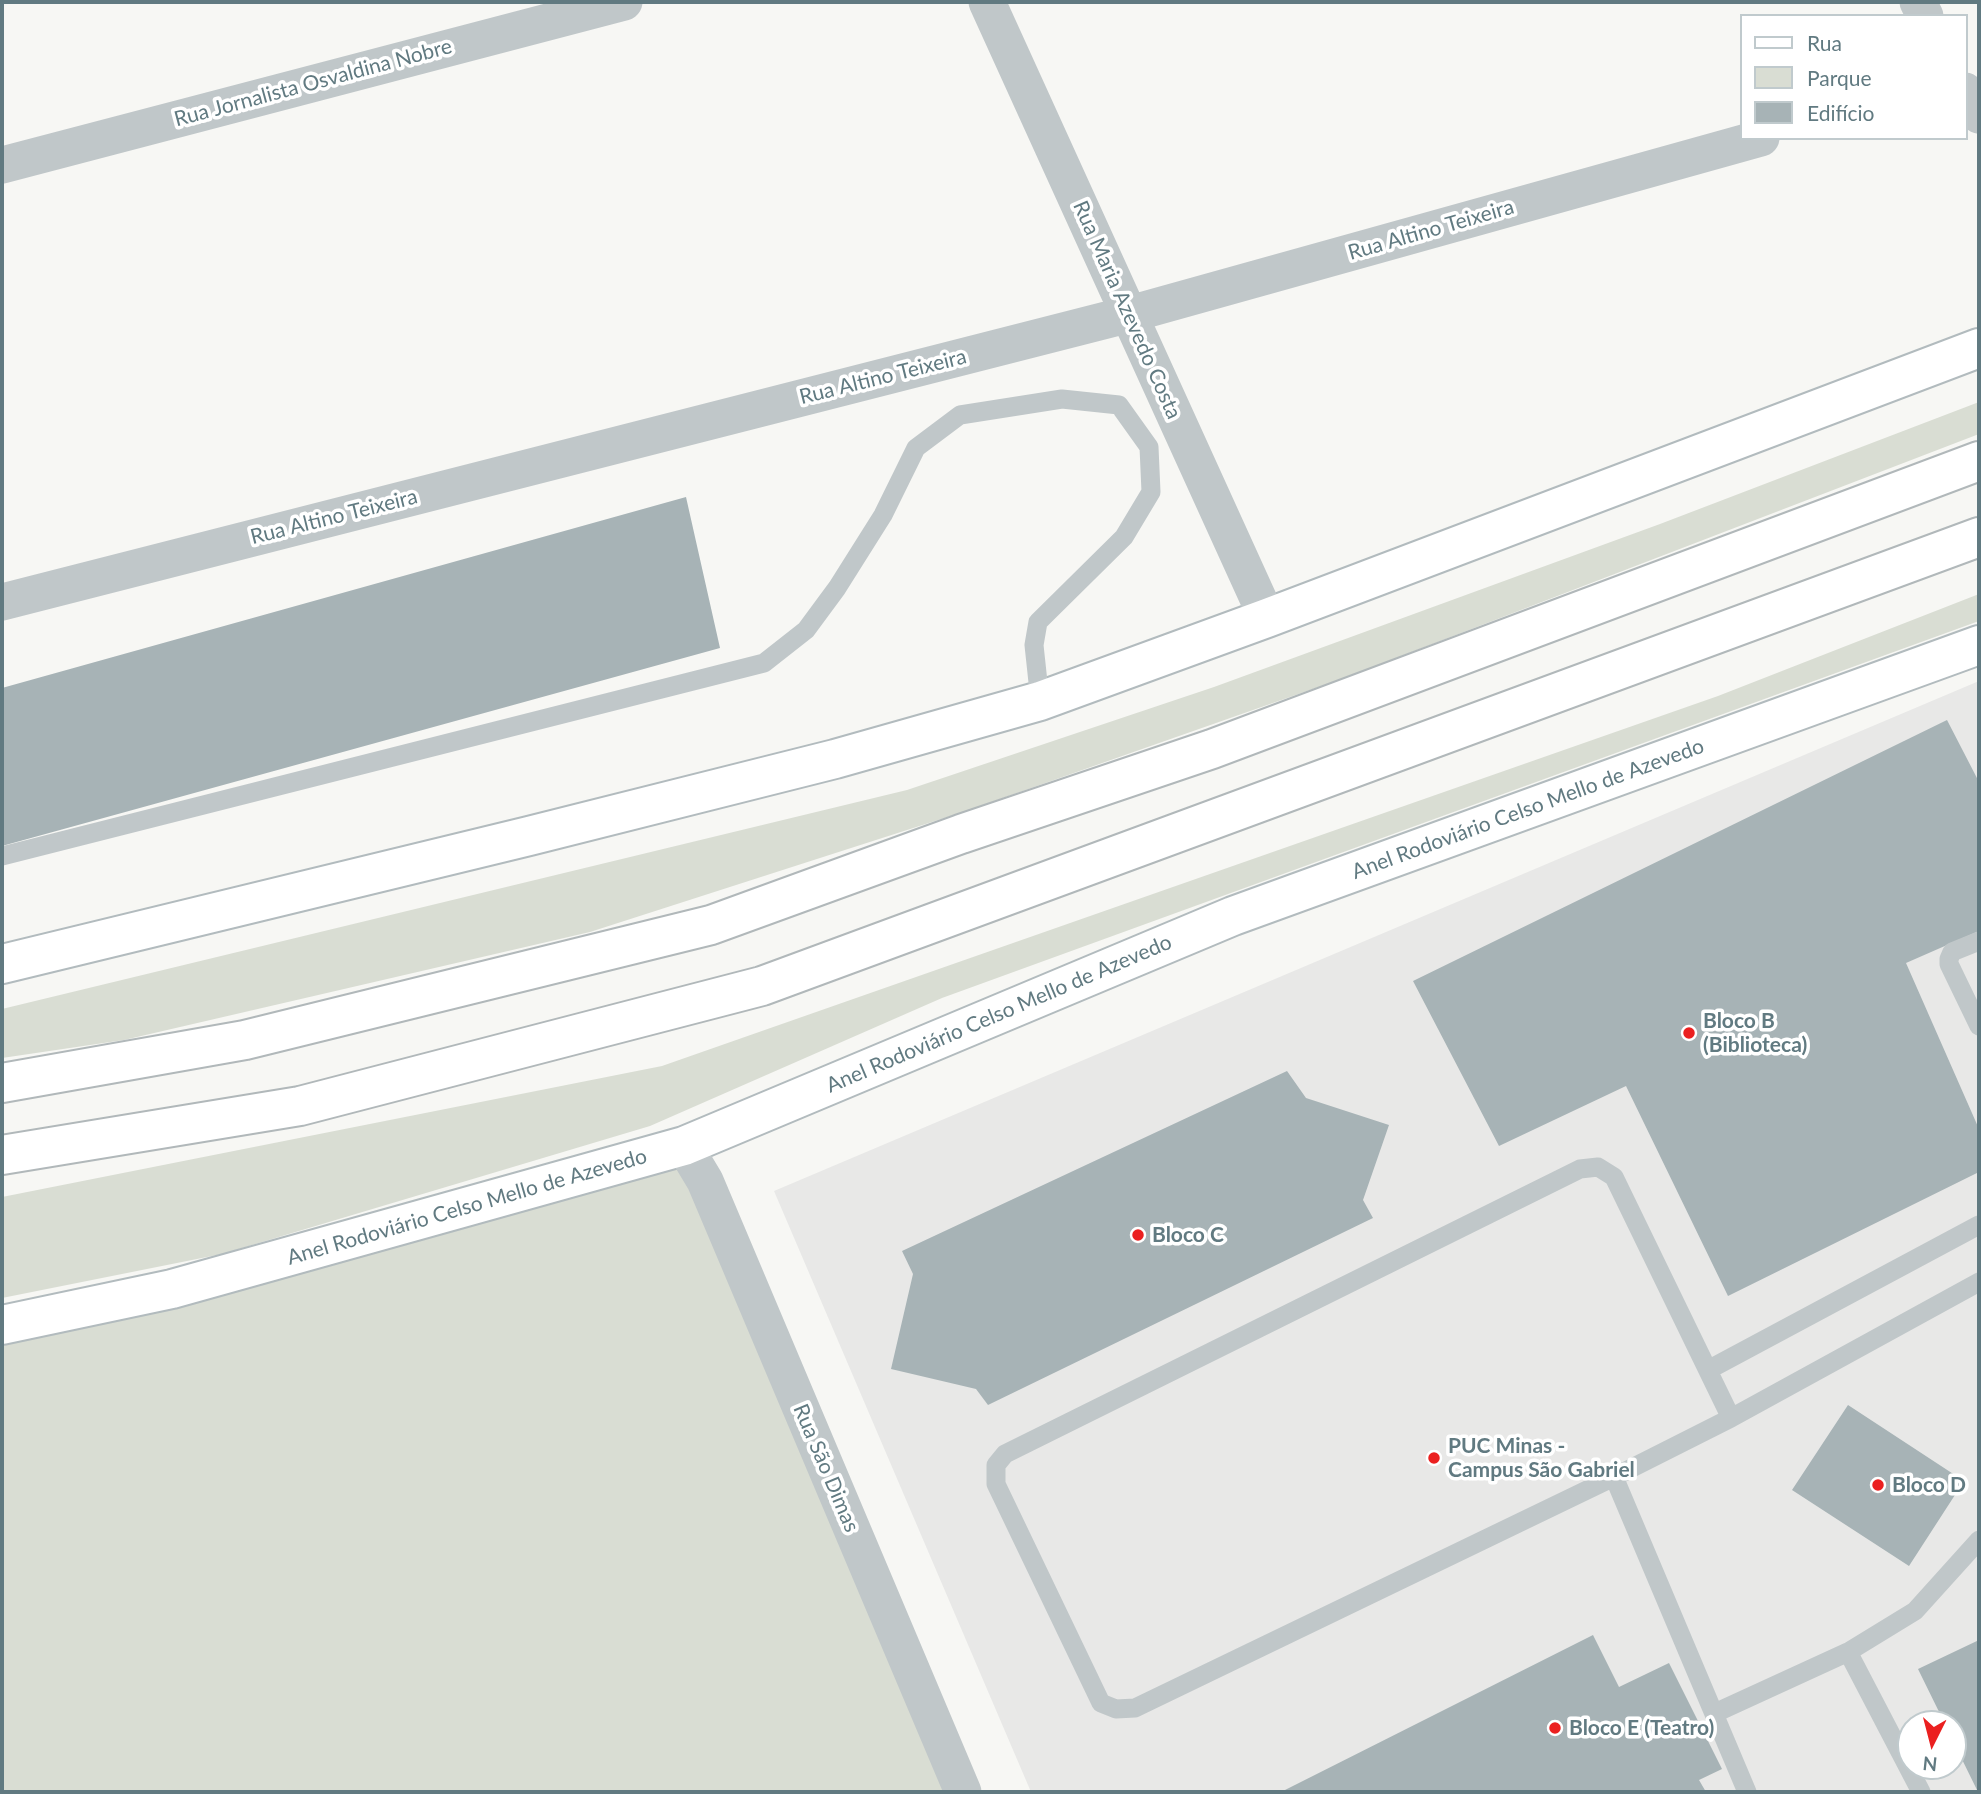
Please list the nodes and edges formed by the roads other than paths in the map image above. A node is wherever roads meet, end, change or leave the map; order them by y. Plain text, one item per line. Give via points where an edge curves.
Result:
1 (624, 2) edge
2 (987, 2) edge
3 (1967, 94) edge
4 (1979, 115) edge
5 (1754, 140) edge
6 (2, 164) edge
7 (1130, 314) junction
8 (1979, 348) edge
9 (1979, 461) edge
10 (1979, 537) edge
11 (2, 602) edge
12 (1267, 618) junction
13 (1979, 645) edge
14 (1040, 701) junction
15 (2, 856) edge
16 (1979, 941) edge
17 (2, 964) edge
18 (1979, 1026) edge
19 (2, 1083) edge
20 (684, 1146) junction
21 (2, 1156) edge
22 (1979, 1225) edge
23 (1979, 1282) edge
24 (2, 1325) edge
25 (1708, 1370) junction
26 (1731, 1418) junction
27 (1614, 1477) junction
28 (1979, 1540) edge
29 (1848, 1652) junction
30 (1715, 1713) junction
31 (963, 1792) edge
32 (1747, 1792) edge
33 (1921, 1792) edge

1 - 6 street, Rua Jornalista Osvaldina Nobre
2 - 7 street, Rua Maria Azevedo Costa
3 - 4 street
5 - 7 street, Rua Altino Teixeira
7 - 11 street, Rua Altino Teixeira
7 - 12 street, Rua Maria Azevedo Costa
8 - 12 main road
9 - 19 main road via 1212,749 711,925 245,1040
10 - 21 main road via 762,986 300,1106
12 - 14 main road
13 - 20 main road, Anel Rodoviário Celso Mello de Azevedo via 1233,916
14 - 15 lane via 1034,645 1038,622 1124,537 1152,492 1149,447 1119,405 1062,399 960,415 916,448 883,515 838,588 806,630 764,663
14 - 17 main road via 769,776
16 - 18 lane via 1952,952 1949,959
20 - 24 main road, Anel Rodoviário Celso Mello de Azevedo via 172,1289
20 - 31 street, Rua São Dimas via 705,1181
22 - 25 lane
23 - 26 lane
25 - 26 lane
25 - 27 lane via 1614,1177 1598,1167 1580,1169 1005,1454 996,1465 996,1484 1101,1703 1116,1709 1135,1708
26 - 27 lane
27 - 30 lane
28 - 29 lane via 1915,1611
29 - 30 lane
29 - 33 lane
30 - 32 lane

